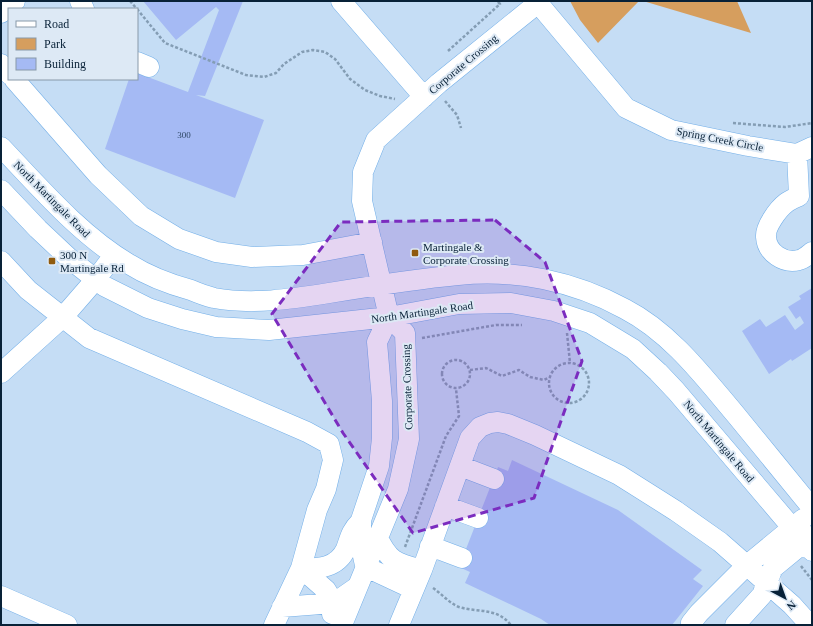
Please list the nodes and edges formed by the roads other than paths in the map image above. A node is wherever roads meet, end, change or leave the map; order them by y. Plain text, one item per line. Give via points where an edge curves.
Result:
1 (15, 1) edge
2 (341, 1) edge
3 (537, 2) edge
4 (1, 13) edge
5 (1, 64) edge
6 (8, 73) edge
7 (15, 80) edge
8 (418, 90) junction
9 (1, 148) edge
10 (804, 150) edge
11 (1, 190) edge
12 (806, 199) edge
13 (372, 242) junction
14 (812, 252) edge
15 (114, 255) junction
16 (1, 261) edge
17 (96, 279) junction
18 (383, 285) junction
19 (63, 317) junction
20 (390, 317) junction
21 (1, 373) edge
22 (460, 466) junction
23 (494, 479) dead end
24 (445, 506) junction
25 (812, 510) edge
26 (478, 518) dead end
27 (361, 520) junction
28 (377, 536) junction
29 (802, 542) edge
30 (430, 546) junction
31 (462, 558) dead end
32 (746, 566) junction
33 (366, 567) junction
34 (301, 568) junction
35 (417, 580) junction
36 (767, 583) junction
37 (357, 587) junction
38 (1, 596) edge
39 (334, 603) junction
40 (282, 606) junction
41 (737, 624) edge
42 (67, 625) edge
43 (274, 625) edge
44 (334, 625) edge
45 (342, 625) edge
46 (398, 625) edge
47 (692, 625) edge
48 (810, 625) edge

1 - 4 street
2 - 8 street
3 - 8 street, Corporate Crossing
3 - 10 street, Spring Creek Circle via 626,108 672,130 748,146
5 - 6 street
7 - 13 street via 98,175 141,216 179,239 216,252 252,257 303,255
8 - 13 street, Corporate Crossing via 376,140 363,172 362,200
9 - 15 street, North Martingale Road via 69,217
10 - 12 street
11 - 17 street, North Martingale Road via 49,240
12 - 14 street via 785,204 777,212 766,236 768,247 782,259 800,260
13 - 18 street, Corporate Crossing
15 - 17 street
15 - 18 street, North Martingale Road via 156,278 213,298 284,300
16 - 19 street via 28,290
17 - 19 street
17 - 20 street, North Martingale Road via 104,286 148,308 216,327 269,330
18 - 20 street, Corporate Crossing
18 - 25 street, North Martingale Road via 459,274 503,274 570,284 628,310 676,346 699,370
19 - 21 street
19 - 34 street via 89,338 307,432 329,444 333,460
20 - 27 street via 377,342 382,401 379,466
20 - 28 street, Corporate Crossing via 405,334 409,439 398,488
20 - 29 street, North Martingale Road via 459,304 511,303 554,311 590,323 633,349 658,372
22 - 23 street
22 - 24 street
22 - 32 street via 470,438 477,430 490,423 508,424 588,459 626,479 720,542
24 - 26 street
24 - 30 street
25 - 29 street
27 - 33 street via 361,547
27 - 34 street via 352,530 342,557 336,562 318,569
28 - 33 street, Corporate Crossing
28 - 35 street via 386,554
29 - 32 street
29 - 36 street via 773,568
30 - 31 street
30 - 35 street
32 - 36 street
32 - 47 street via 704,597
33 - 35 street
33 - 37 street, Corporate Crossing
34 - 39 street via 326,590
34 - 40 street
35 - 46 street
36 - 41 street via 762,595
36 - 48 street
37 - 39 street
37 - 45 street, Corporate Crossing
38 - 42 street
39 - 40 street
39 - 44 street
40 - 43 street

